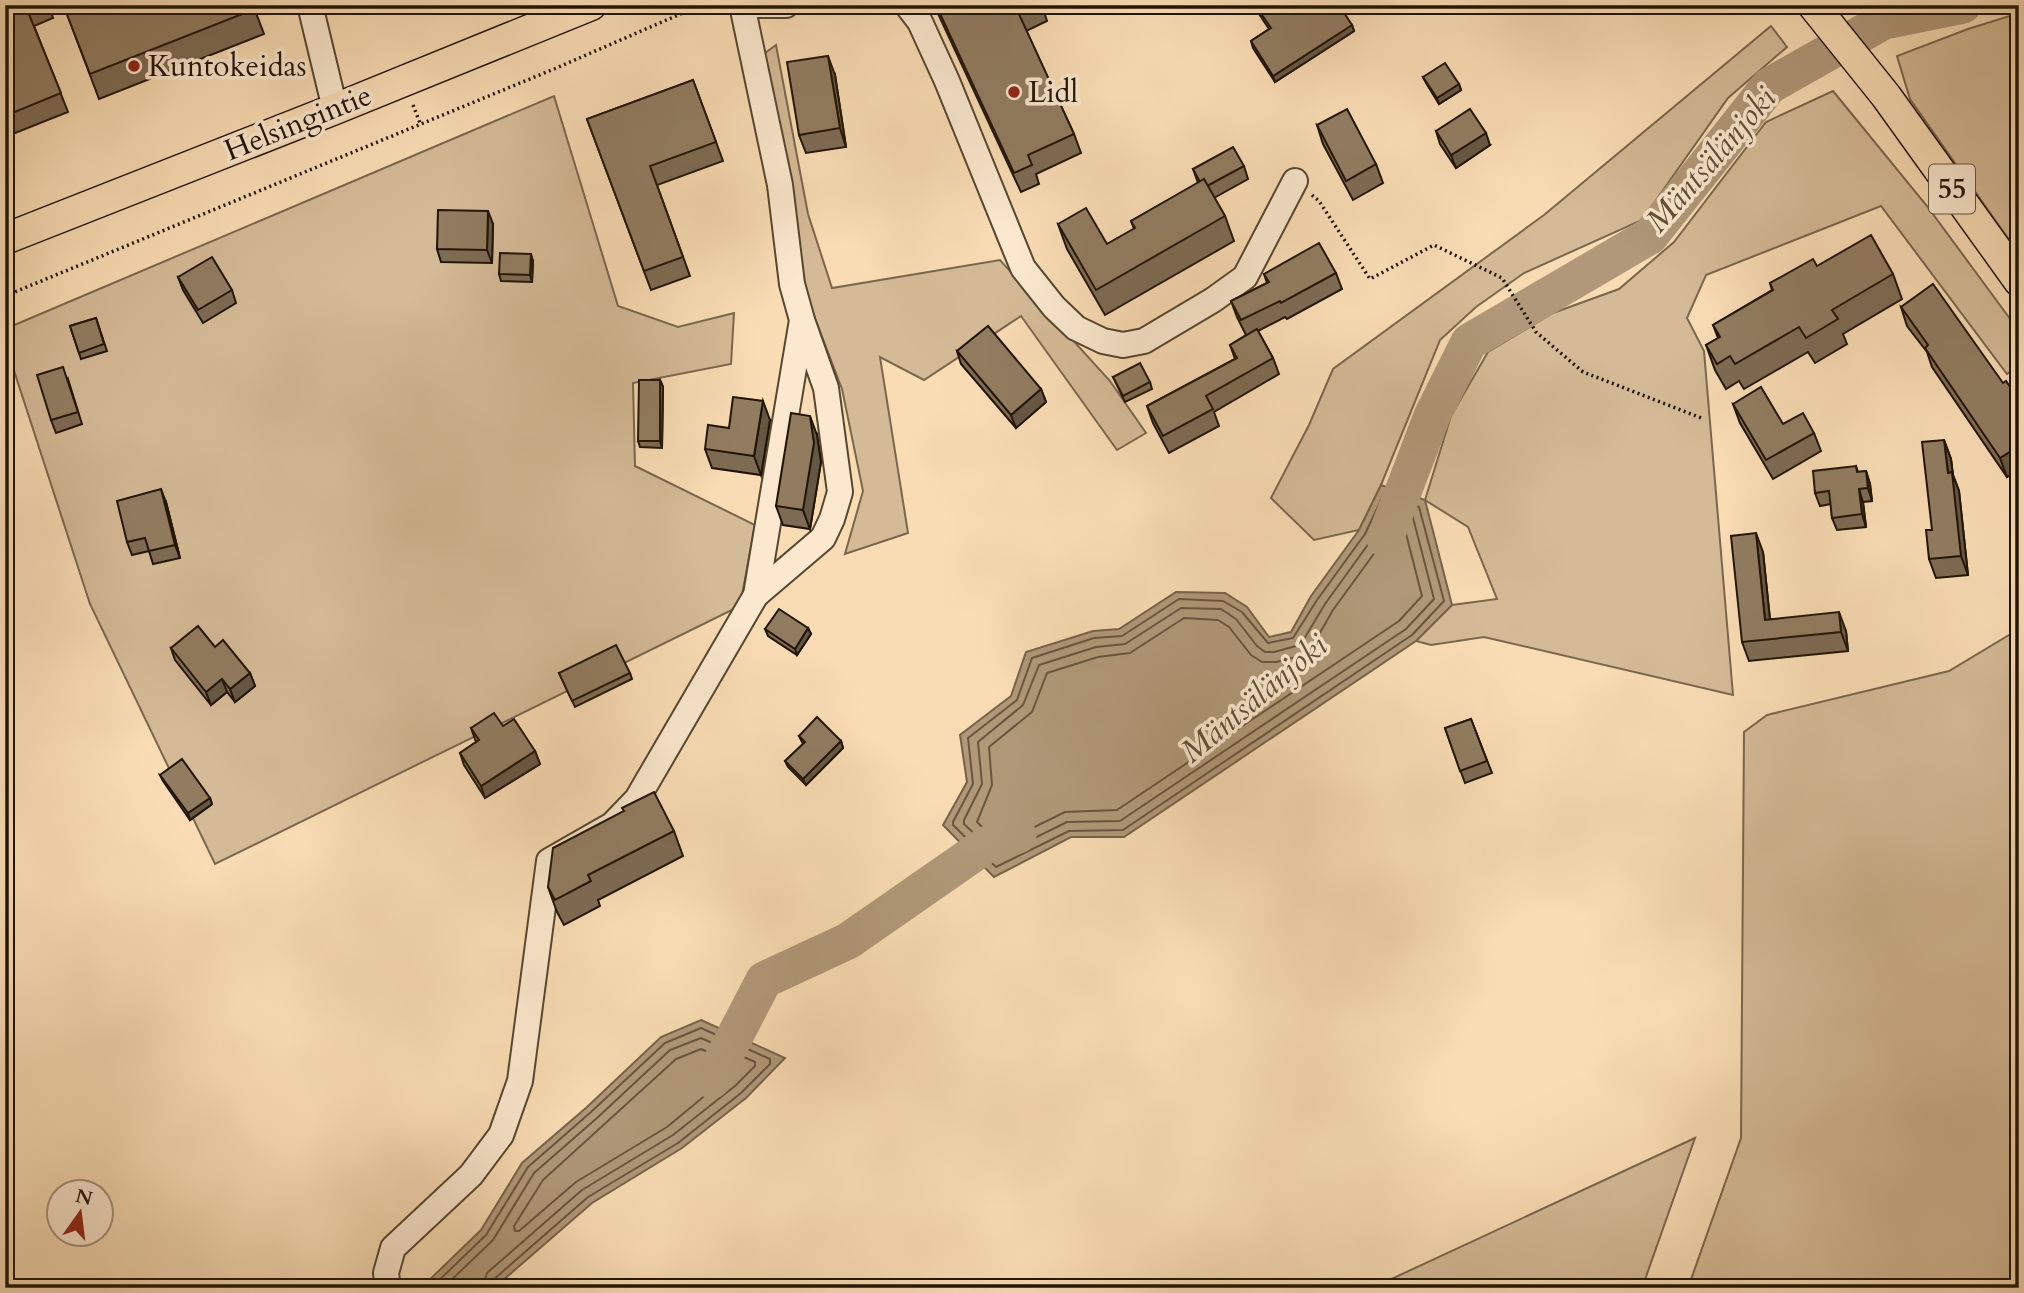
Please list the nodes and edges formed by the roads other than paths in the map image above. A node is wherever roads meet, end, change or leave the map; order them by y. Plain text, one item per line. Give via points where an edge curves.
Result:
1 (310, 5) edge
2 (591, 5) edge
3 (742, 5) edge
4 (753, 5) edge
5 (786, 5) edge
6 (907, 5) edge
7 (1813, 5) edge
8 (335, 109) junction
9 (1295, 181) road end
10 (5, 239) edge
11 (2019, 281) edge
12 (802, 320) junction
13 (756, 595) junction
14 (388, 1288) edge

1 - 8 street
2 - 8 main road, Helsingintie
3 - 12 street via 780,185 792,284
4 - 5 street
6 - 9 street via 920,22 947,81 1023,268 1076,328 1103,341 1122,345 1144,341 1245,276
7 - 11 main road, 55 via 1886,96
8 - 10 main road, Helsingintie
12 - 13 street
12 - 13 street via 826,388 840,492 823,538
13 - 14 street via 637,799 611,825 549,861 520,1081 501,1135 471,1175 393,1248 386,1273

